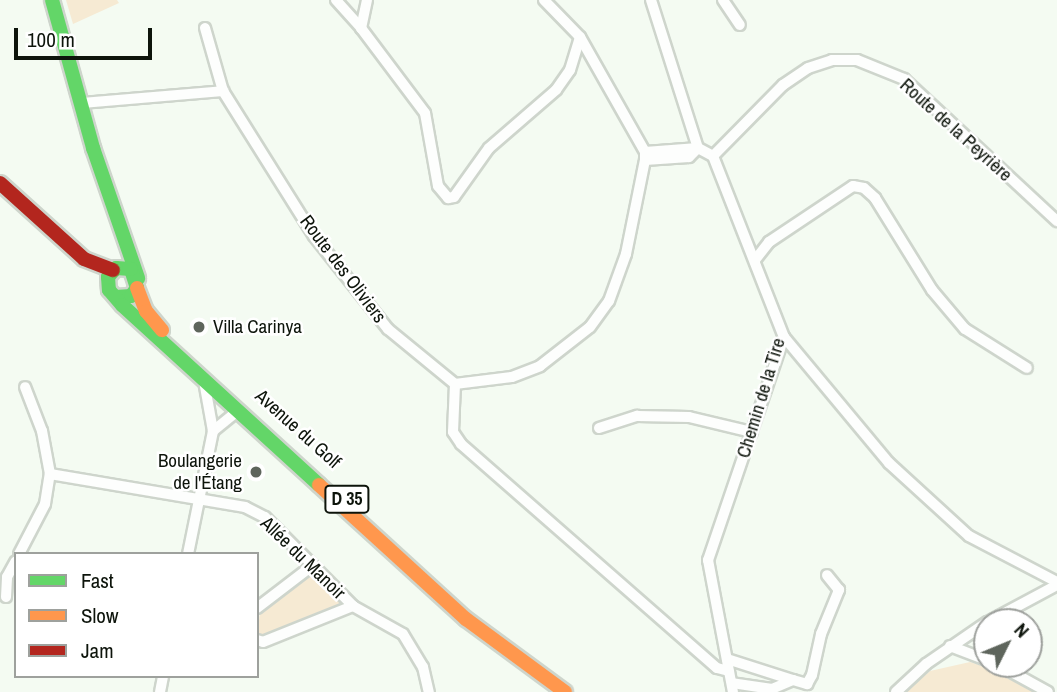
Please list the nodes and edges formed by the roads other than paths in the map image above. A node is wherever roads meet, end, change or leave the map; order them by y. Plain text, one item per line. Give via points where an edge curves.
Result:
1 (52, 0) edge
2 (336, 0) edge
3 (367, 0) edge
4 (544, 0) edge
5 (651, 0) edge
6 (723, 0) edge
7 (740, 24) dead end
8 (205, 28) dead end
9 (361, 29) junction
10 (580, 37) junction
11 (223, 91) junction
12 (81, 103) junction
13 (698, 148) junction
14 (645, 156) junction
15 (713, 156) junction
16 (0, 183) edge
17 (0, 194) edge
18 (1057, 220) edge
19 (125, 243) junction
20 (755, 260) junction
21 (114, 269) junction
22 (138, 283) junction
23 (112, 291) junction
24 (784, 337) junction
25 (1027, 368) dead end
26 (204, 381) junction
27 (455, 384) junction
28 (25, 387) dead end
29 (229, 392) junction
30 (238, 411) junction
31 (599, 428) dead end
32 (213, 431) junction
33 (752, 432) junction
34 (50, 474) junction
35 (199, 498) junction
36 (20, 552) edge
37 (188, 552) edge
38 (14, 565) edge
39 (312, 566) junction
40 (827, 575) dead end
41 (1057, 584) edge
42 (6, 597) dead end
43 (259, 606) edge
44 (353, 606) junction
45 (1013, 608) edge
46 (973, 631) edge
47 (259, 641) edge
48 (950, 646) junction
49 (973, 655) edge
50 (727, 659) junction
51 (729, 671) junction
52 (1022, 678) edge
53 (793, 680) junction
54 (732, 688) edge
55 (429, 692) edge
56 (565, 692) edge
57 (577, 692) edge
58 (896, 692) edge
59 (1048, 692) edge

1 - 12 main road, Avenue du Golf / D 35
2 - 9 street
3 - 9 street
4 - 10 street
5 - 13 street
6 - 7 street
8 - 11 street, Route des Oliviers
9 - 10 street via 425,113 438,187 448,198 454,197 489,148 556,90 570,70
10 - 14 street
11 - 12 street
11 - 27 street, Route des Oliviers via 350,285 388,329
12 - 19 main road, Avenue du Golf / D 35
13 - 14 street
13 - 15 street
14 - 27 street via 626,254 609,301 590,327 540,366 512,377
15 - 18 street, Route de la Peyrière via 764,103 808,68 832,60 857,60 904,79
15 - 20 street, Chemin de la Tire
16 - 21 main road via 84,259
17 - 23 main road, Avenue du Golf
19 - 21 main road
19 - 22 main road, Avenue du Golf / D 35
20 - 24 street, Chemin de la Tire
20 - 25 street via 769,243 853,186 864,188 875,198 932,290 965,330
21 - 22 main road via 131,270
21 - 23 main road
22 - 23 main road via 131,296
22 - 29 main road, Avenue du Golf / D 35 via 153,321
23 - 26 main road, Avenue du Golf / D 35
24 - 33 street, Chemin de la Tire
24 - 41 street via 889,463 970,536
26 - 30 main road, Avenue du Golf / D 35
26 - 32 street
27 - 51 street via 453,432 461,444 718,668
28 - 34 street via 42,431
29 - 30 main road
29 - 57 main road, Avenue du Golf / D 35 via 472,611
30 - 32 street
30 - 56 main road, Avenue du Golf / D 35 via 466,619
31 - 33 street via 637,416 676,417
32 - 35 street
33 - 50 street, Chemin de la Tire via 708,560
34 - 35 street, Allée du Manoir
34 - 36 street via 45,504
35 - 37 street
35 - 39 street, Allée du Manoir via 245,507 265,517
38 - 42 street via 7,577
39 - 43 street
39 - 44 street, Allée du Manoir
40 - 53 street via 839,590 821,634 812,675 807,684
41 - 45 street
44 - 47 street
44 - 55 street, Allée du Manoir via 404,634 423,667
46 - 48 street
48 - 49 street
48 - 58 street
50 - 51 street, Chemin de la Tire
50 - 53 street
51 - 54 street, Chemin de la Tire
52 - 59 street
53 - 54 street via 772,689

